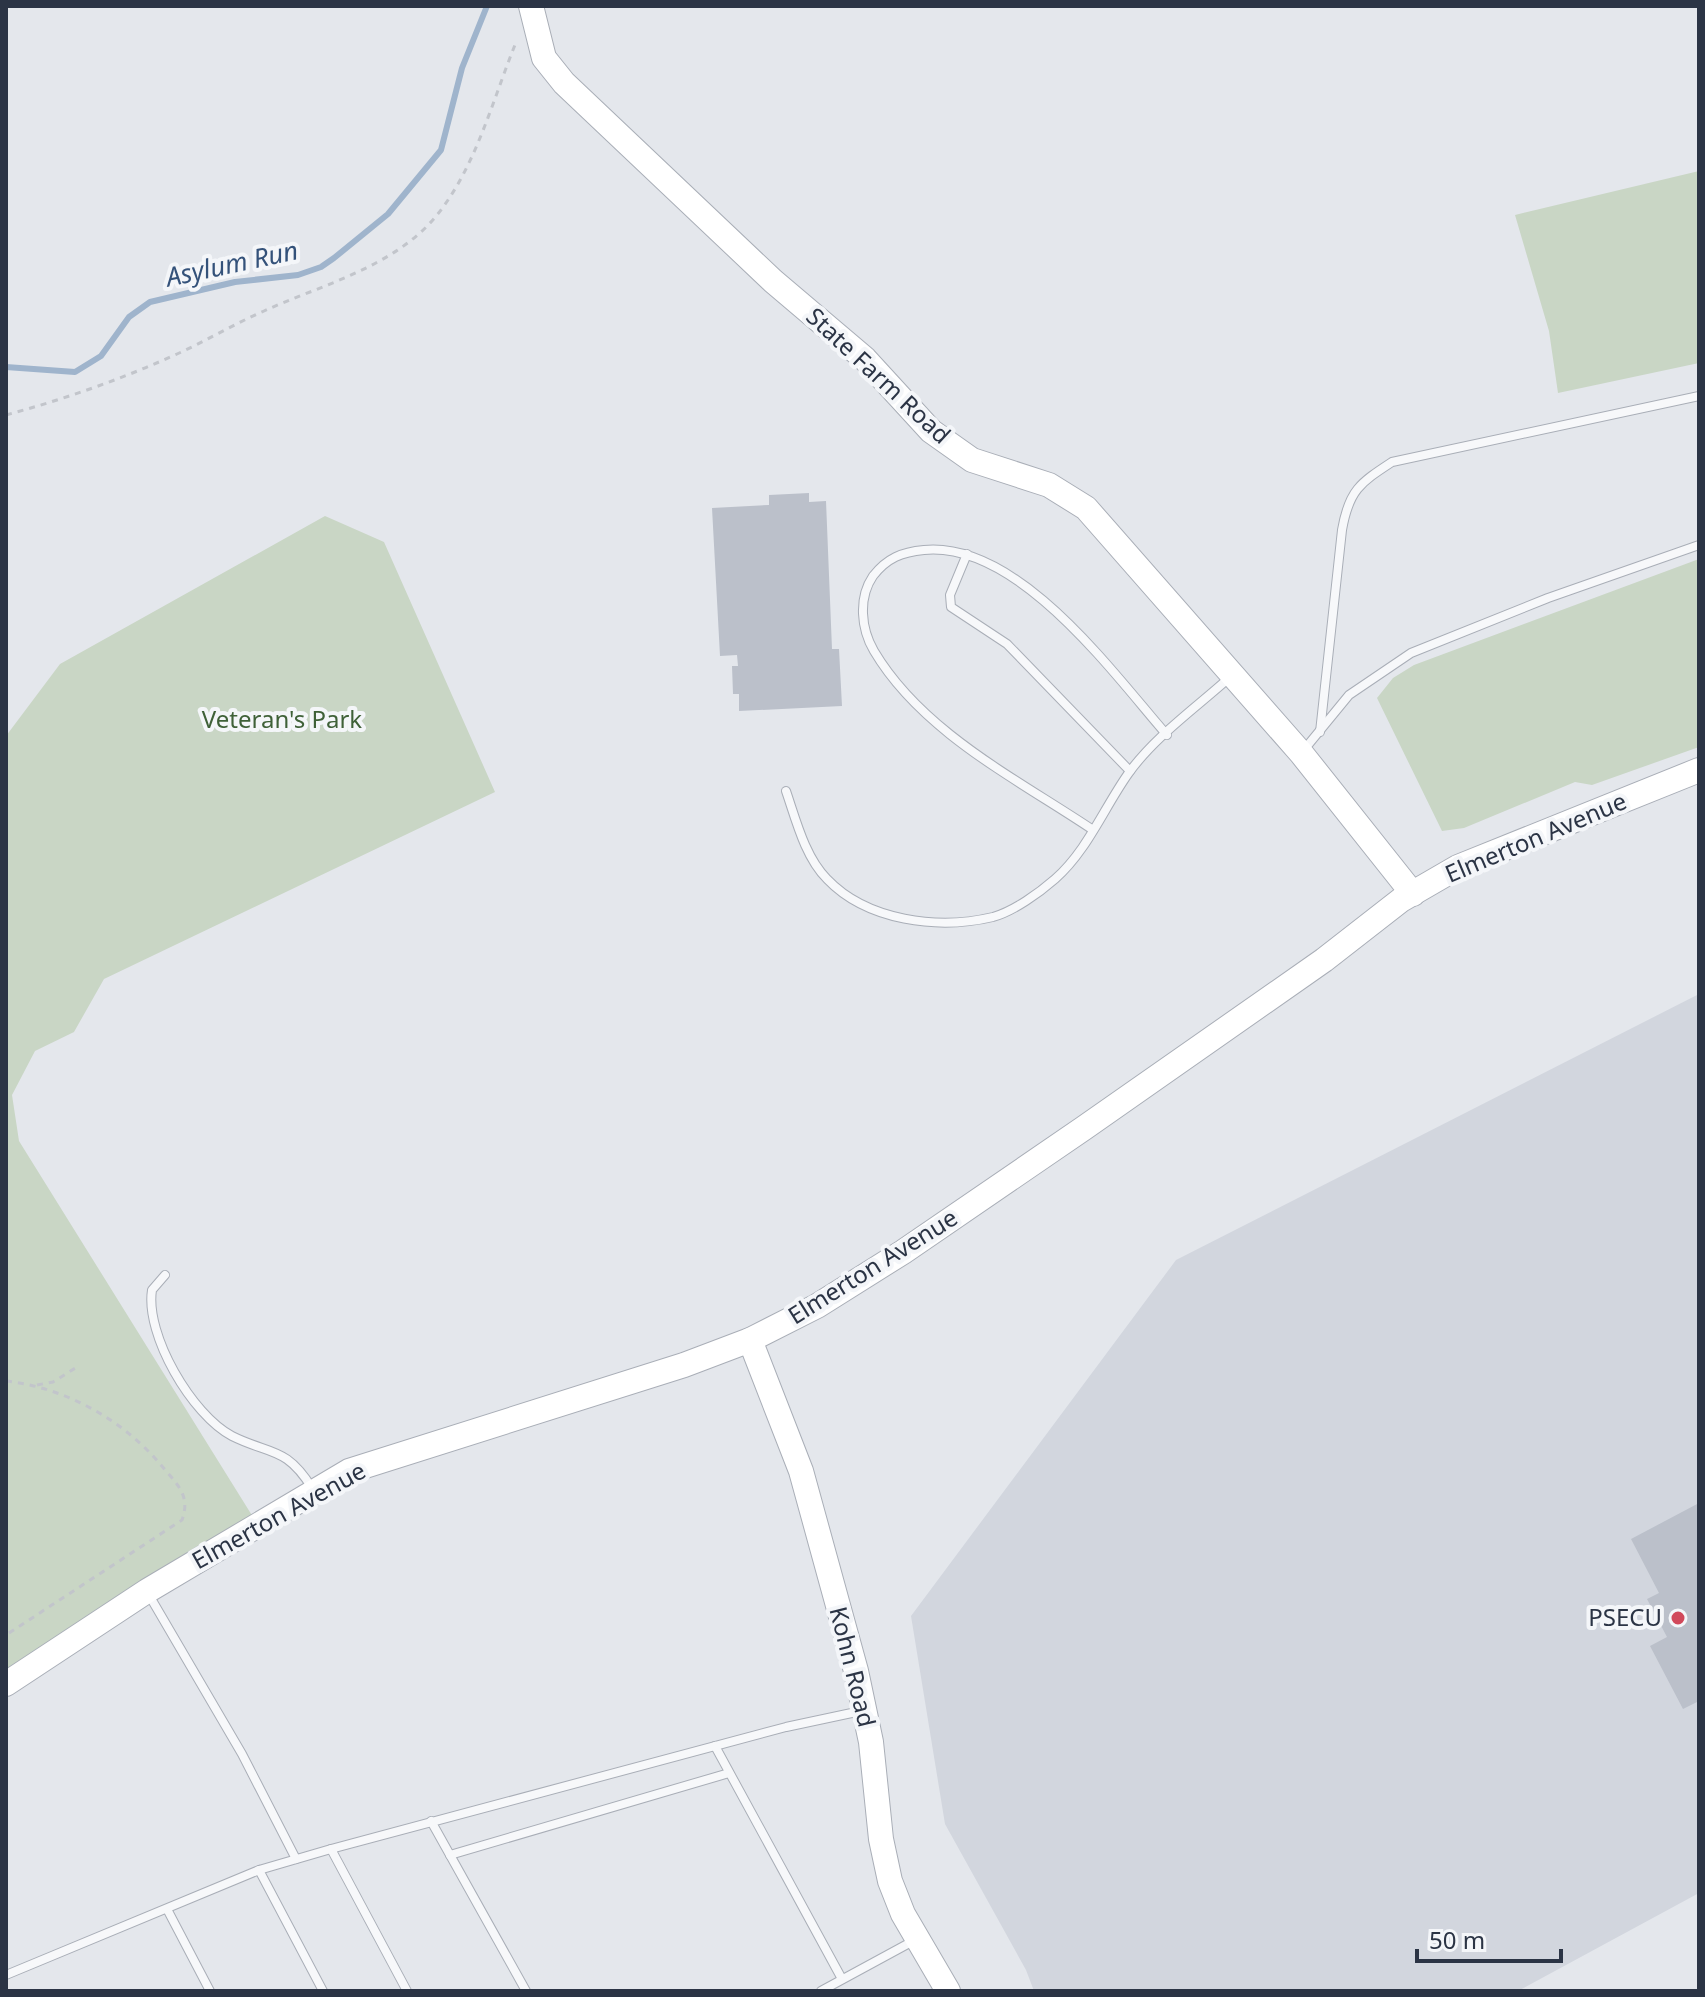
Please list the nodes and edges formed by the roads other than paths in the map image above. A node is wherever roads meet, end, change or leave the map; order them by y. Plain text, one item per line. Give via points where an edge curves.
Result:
1 (531, 6) edge
2 (1699, 396) edge
3 (1699, 545) edge
4 (967, 554) junction
5 (1231, 677) junction
6 (1320, 732) junction
7 (1167, 735) junction
8 (1301, 753) junction
9 (1699, 770) edge
10 (1130, 771) junction
11 (786, 791) dead end
12 (1093, 830) junction
13 (1413, 894) junction
14 (165, 1275) dead end
15 (750, 1340) junction
16 (314, 1492) junction
17 (147, 1591) junction
18 (6, 1684) edge
19 (865, 1710) junction
20 (715, 1746) junction
21 (729, 1773) junction
22 (431, 1821) junction
23 (331, 1849) junction
24 (450, 1855) junction
25 (296, 1859) junction
26 (259, 1870) junction
27 (167, 1909) junction
28 (917, 1940) junction
29 (6, 1975) edge
30 (842, 1979) junction
31 (210, 1991) edge
32 (323, 1991) edge
33 (407, 1991) edge
34 (526, 1991) edge
35 (821, 1991) edge
36 (948, 1991) edge

1 - 5 street, State Farm Road via 544,58 564,83 773,281 865,359 931,431 972,460 1049,485 1086,508
2 - 6 lane via 1392,462 1358,485 1346,506 1342,530
3 - 6 lane via 1411,653 1349,695
4 - 7 lane via 1011,576 1058,614
4 - 10 lane via 950,595 951,607 1007,644
4 - 12 lane via 942,548 885,561 869,582 863,630 895,680 947,732
5 - 7 lane
5 - 8 street, State Farm Road
6 - 8 lane
7 - 10 lane
8 - 13 street, State Farm Road
9 - 13 street, Elmerton Avenue via 1458,867
10 - 12 lane
11 - 12 lane via 807,848 826,879 863,906 908,920 995,916 1057,878
13 - 15 street, Elmerton Avenue via 915,1244 817,1306
14 - 16 lane via 152,1290 153,1320 162,1349 199,1409 232,1436 284,1454
15 - 16 street, Elmerton Avenue via 349,1471
15 - 19 street, Kohn Road via 801,1471
16 - 17 street, Elmerton Avenue
17 - 18 street, Elmerton Avenue
17 - 25 lane
19 - 20 lane
19 - 28 street, Kohn Road via 884,1858
20 - 21 lane
20 - 22 lane
21 - 24 lane
21 - 30 lane
22 - 23 lane
22 - 24 lane
23 - 25 lane
23 - 33 lane
24 - 34 lane
25 - 26 lane
26 - 27 lane
26 - 32 lane
27 - 29 lane
27 - 31 lane
28 - 30 lane
28 - 36 street, Kohn Road
30 - 35 lane

